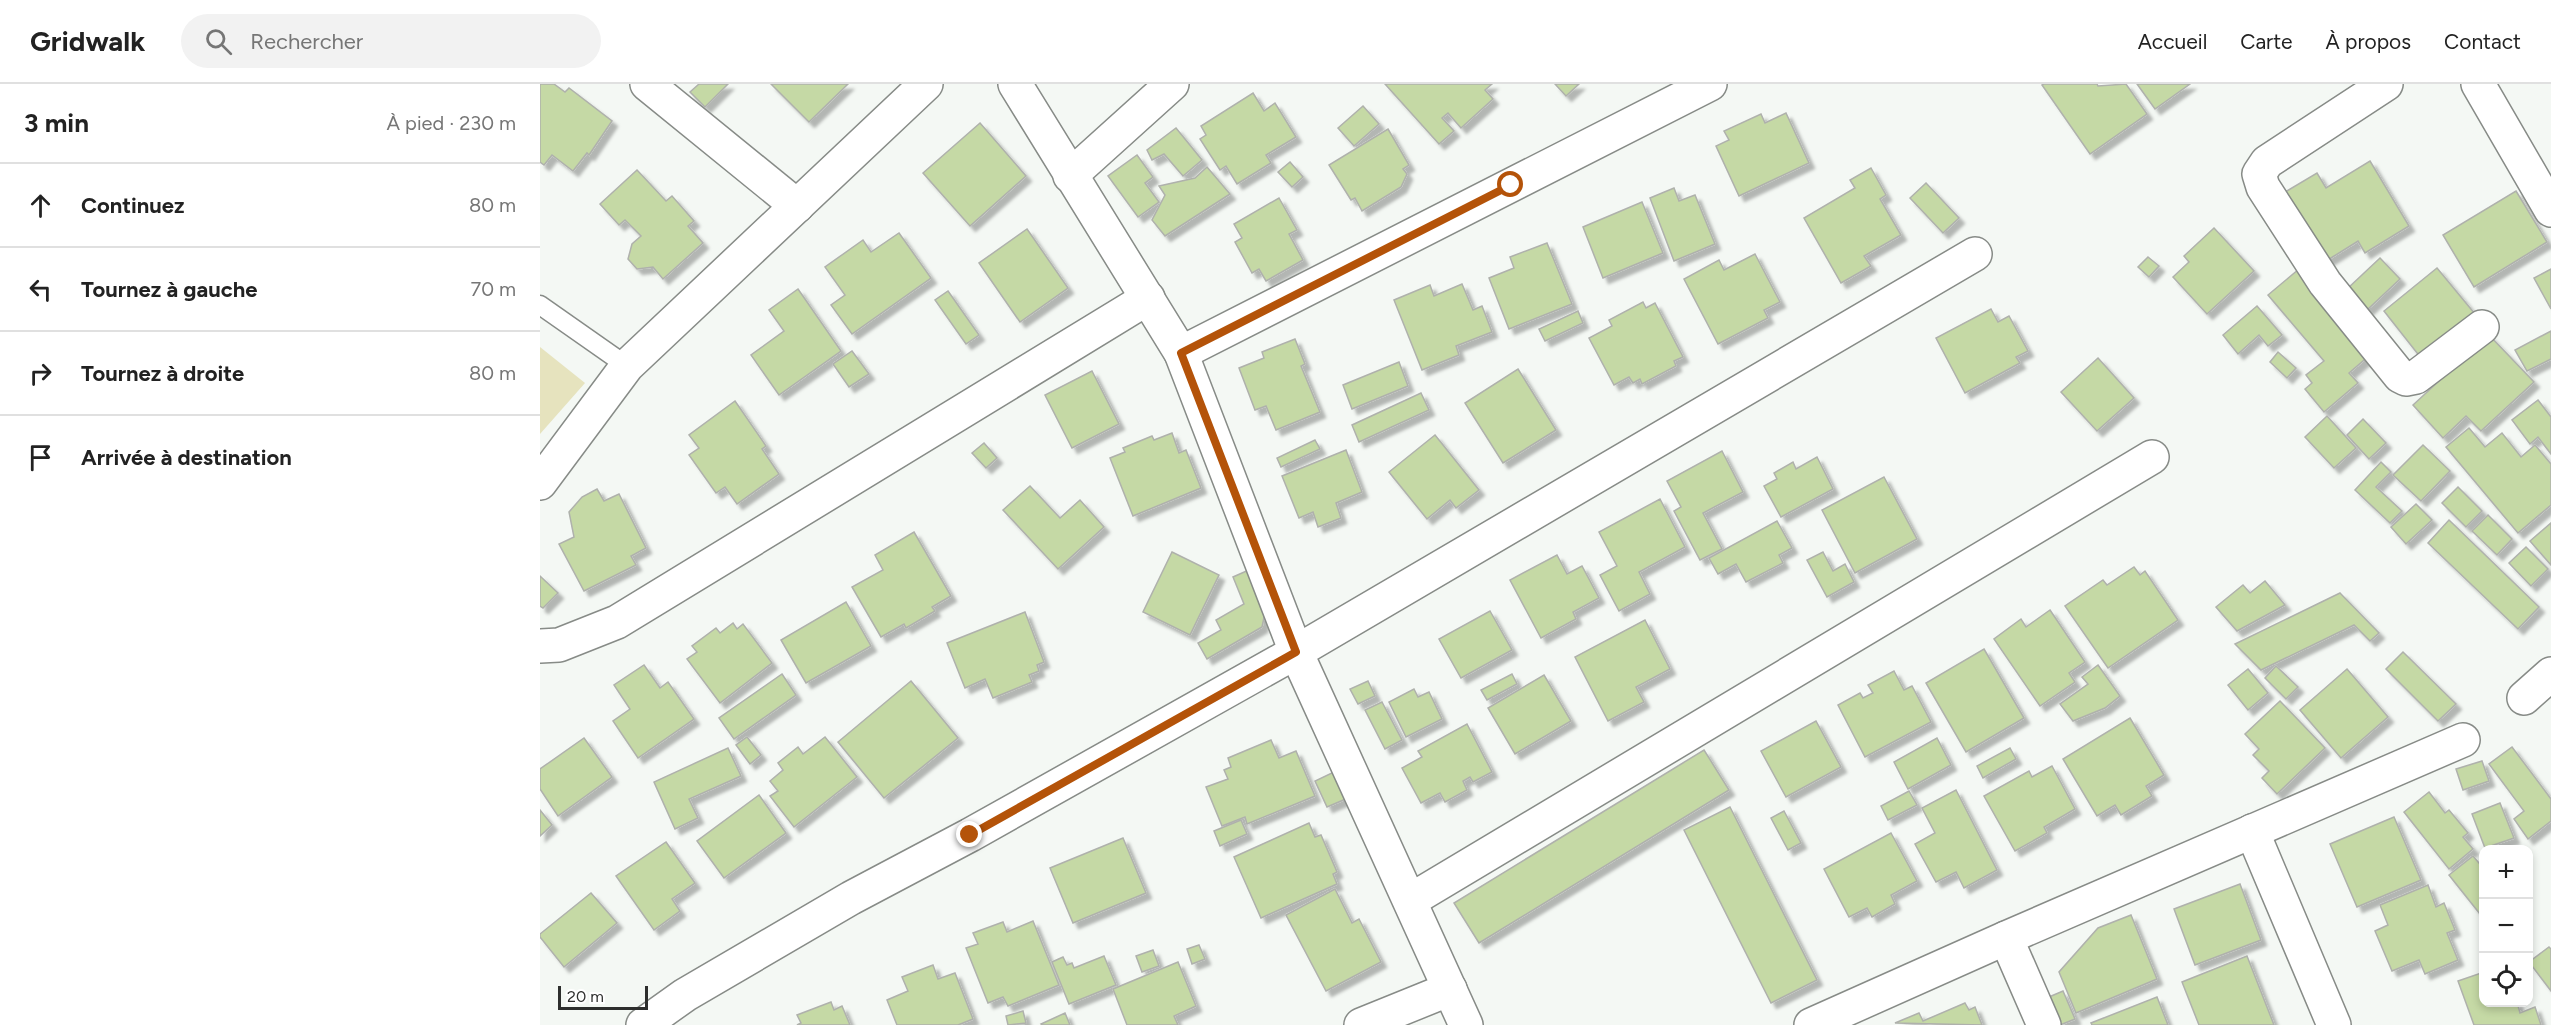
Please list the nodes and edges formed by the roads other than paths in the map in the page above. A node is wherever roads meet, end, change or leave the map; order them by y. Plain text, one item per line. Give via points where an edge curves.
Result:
1 (647, 84) edge
2 (926, 84) edge
3 (1015, 84) edge
4 (1172, 84) edge
5 (1710, 84) edge
6 (2386, 84) edge
7 (2478, 84) edge
8 (1070, 176) junction
9 (797, 206) junction
10 (2551, 210) edge
11 (1975, 254) dead end
12 (1148, 298) junction
13 (540, 305) edge
14 (2482, 327) dead end
15 (1181, 353) junction
16 (627, 366) junction
17 (2152, 457) dead end
18 (540, 483) edge
19 (540, 646) edge
20 (1296, 652) junction
21 (2551, 674) edge
22 (2524, 698) dead end
23 (2463, 740) dead end
24 (2252, 831) junction
25 (1411, 900) junction
26 (2006, 938) junction
27 (1450, 989) junction
28 (643, 1025) edge
29 (1361, 1025) edge
30 (1466, 1025) edge
31 (1811, 1025) edge
32 (2044, 1025) edge
33 (2334, 1025) edge

1 - 9 street
2 - 9 street
3 - 8 street
4 - 8 street
5 - 15 street
6 - 14 street via 2267,162 2259,174 2263,187 2325,283 2400,376 2416,377
7 - 10 street
8 - 12 street
9 - 16 street
11 - 20 street
12 - 15 street
12 - 19 street via 617,622 560,645
13 - 16 lane
15 - 20 street
16 - 18 street
17 - 25 street
20 - 25 street
20 - 28 street via 851,898 685,995
21 - 22 street
23 - 24 street
24 - 26 street
24 - 33 street
25 - 27 street
26 - 31 street
26 - 32 street
27 - 29 street
27 - 30 street

